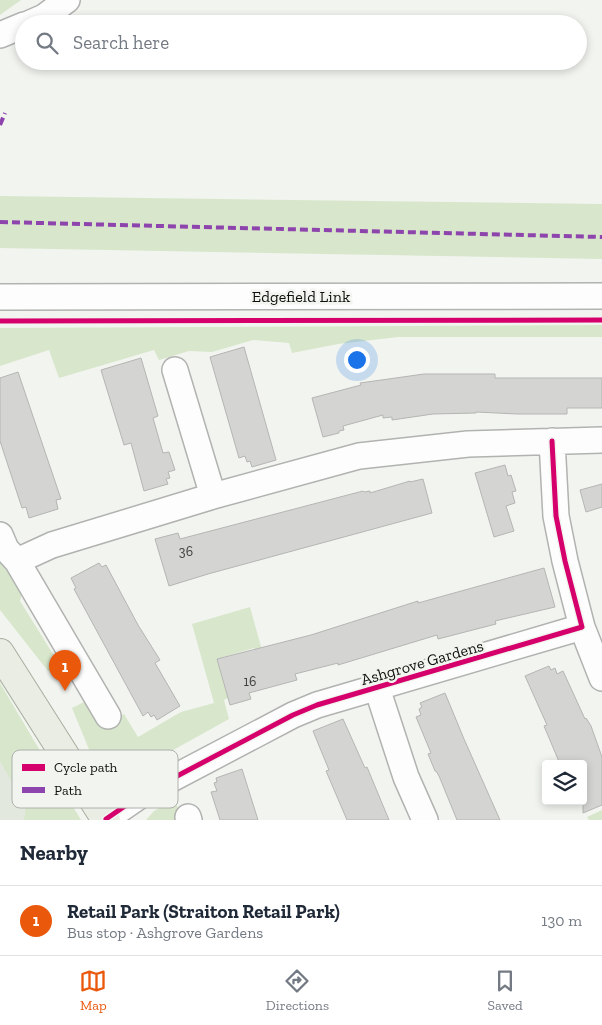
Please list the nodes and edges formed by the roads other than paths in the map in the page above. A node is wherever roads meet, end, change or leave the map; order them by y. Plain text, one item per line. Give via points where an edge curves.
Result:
1 (67, 0) edge
2 (47, 15) edge
3 (15, 29) edge
4 (0, 35) edge
5 (602, 296) edge
6 (0, 297) edge
7 (176, 370) dead end
8 (602, 440) edge
9 (552, 441) junction
10 (213, 496) junction
11 (0, 536) edge
12 (18, 561) junction
13 (582, 627) junction
14 (0, 653) edge
15 (602, 678) edge
16 (377, 688) junction
17 (108, 716) dead end
18 (62, 750) edge
19 (178, 776) edge
20 (98, 808) edge
21 (123, 808) edge
22 (106, 820) edge
23 (425, 820) edge

1 - 2 street
3 - 4 street
5 - 6 street, Edgefield Link
7 - 10 street
8 - 9 street
9 - 10 street via 468,444 359,456
9 - 13 street via 556,516
10 - 12 street via 52,545
11 - 12 street via 6,549
12 - 17 street
13 - 15 street
13 - 16 street, Ashgrove Gardens
14 - 18 main road
16 - 19 street, Ashgrove Gardens via 293,715
16 - 23 street, Ashgrove Gardens via 406,777
20 - 22 main road
21 - 22 street, Ashgrove Gardens

